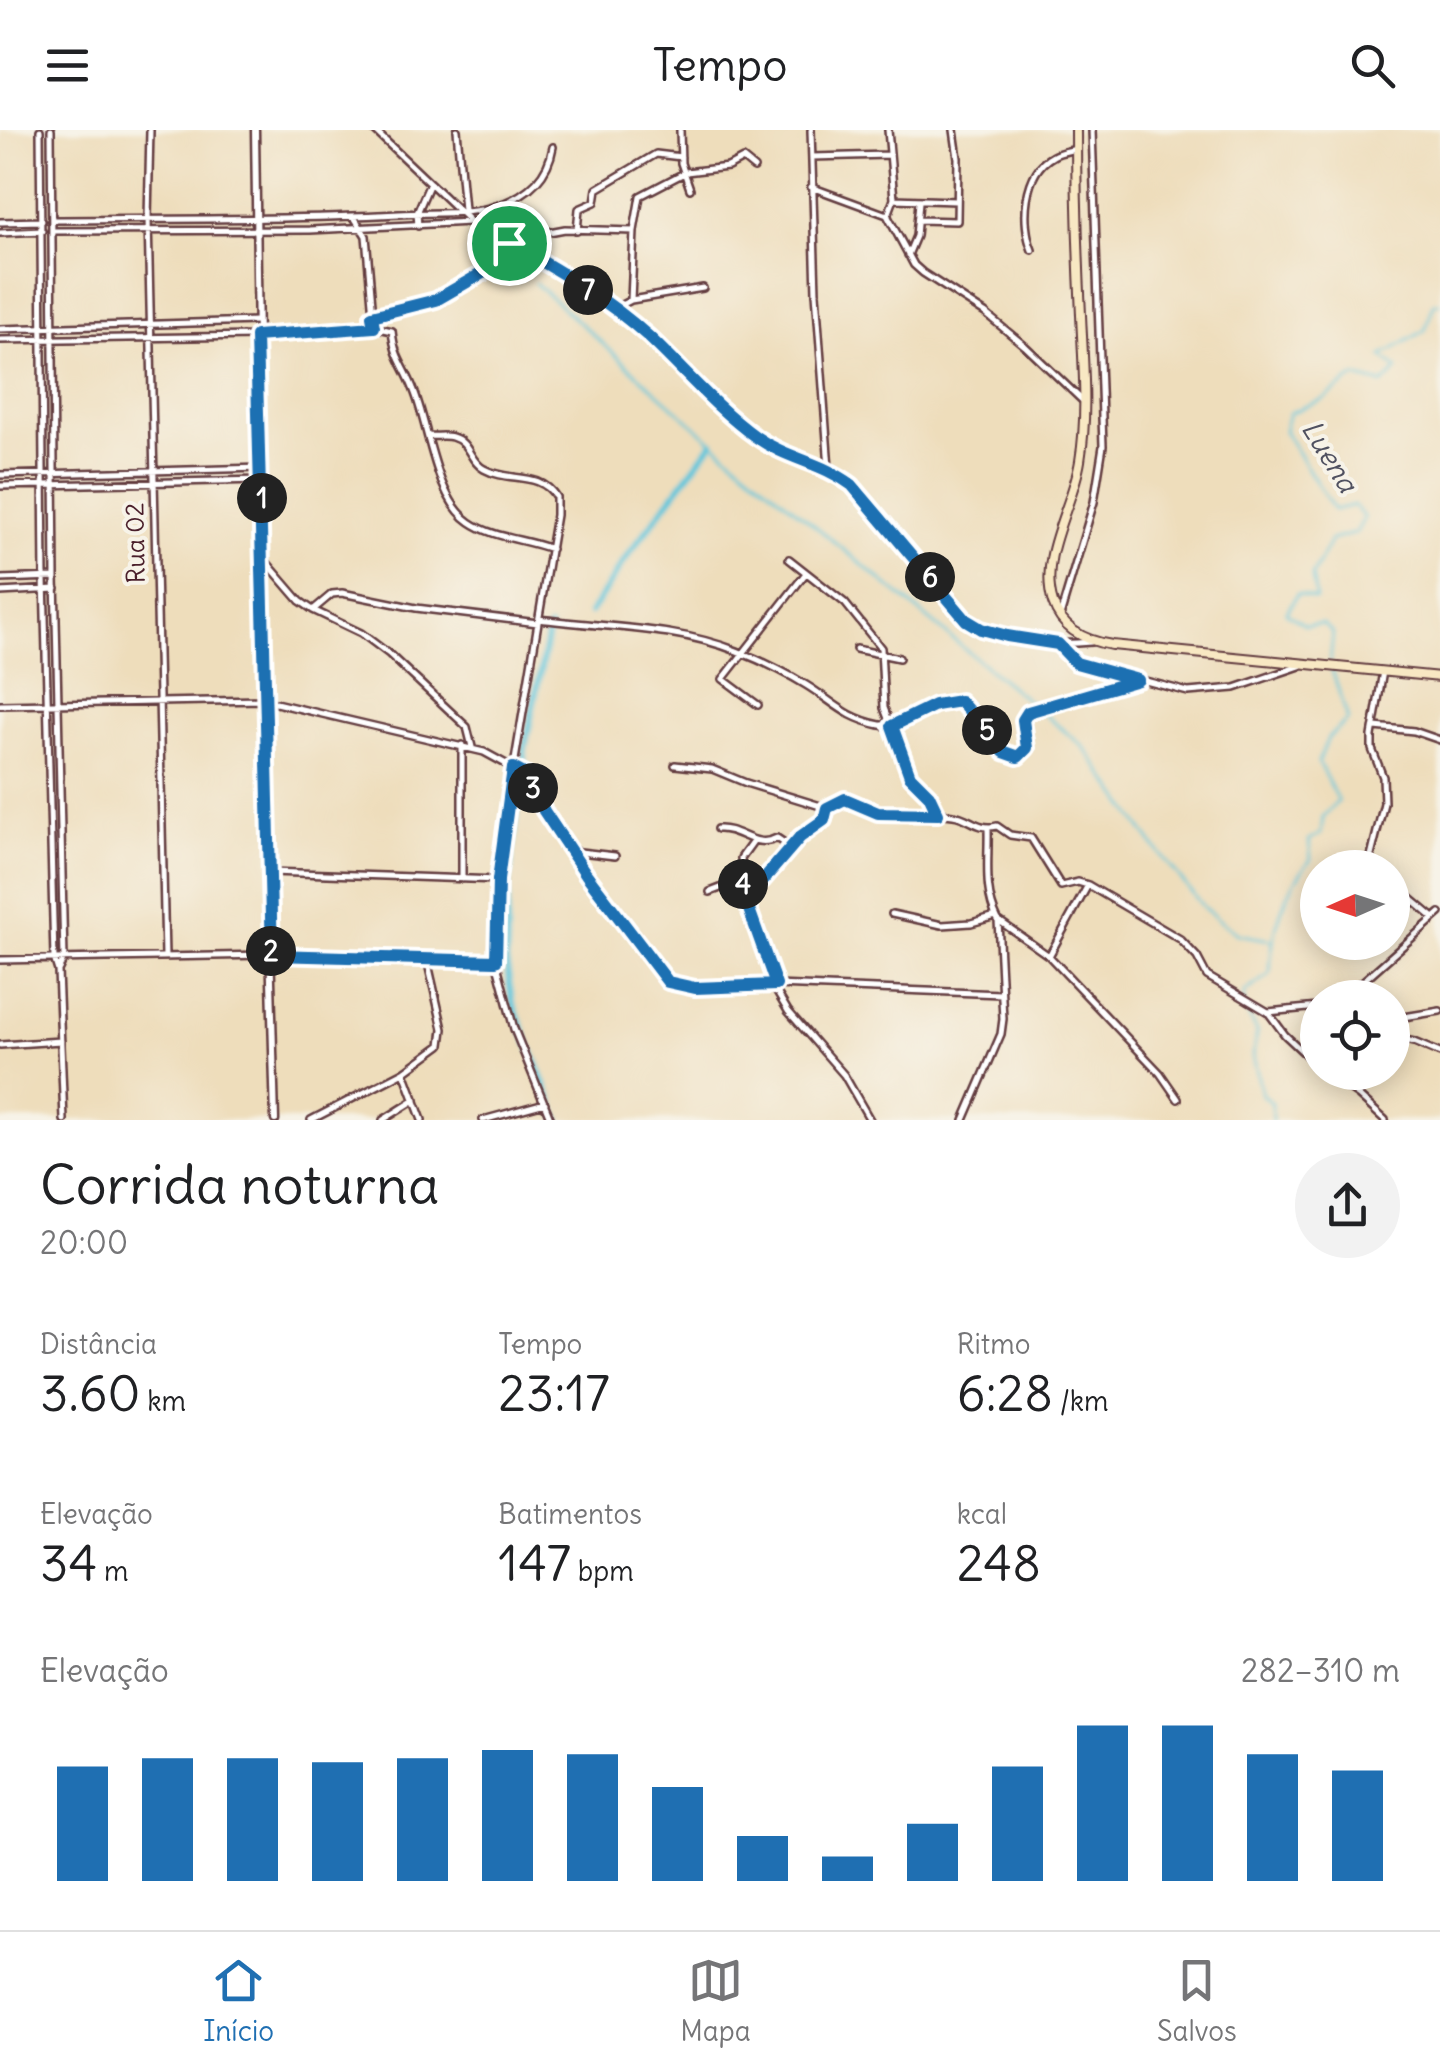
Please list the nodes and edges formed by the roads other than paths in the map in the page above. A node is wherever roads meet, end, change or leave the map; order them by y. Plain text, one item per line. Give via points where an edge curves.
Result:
1 (40, 130) edge
2 (51, 130) edge
3 (150, 130) edge
4 (255, 130) edge
5 (374, 130) edge
6 (457, 130) edge
7 (680, 130) edge
8 (811, 130) edge
9 (888, 130) edge
10 (954, 130) edge
11 (1076, 130) edge
12 (1092, 130) edge
13 (553, 147) dead end
14 (1076, 149) junction
15 (888, 155) junction
16 (681, 157) junction
17 (812, 157) junction
18 (754, 168) dead end
19 (686, 172) junction
20 (430, 183) junction
21 (811, 186) junction
22 (690, 189) dead end
23 (894, 199) junction
24 (956, 201) junction
25 (919, 202) junction
26 (462, 210) junction
27 (417, 213) junction
28 (888, 215) junction
29 (354, 217) junction
30 (257, 218) junction
31 (148, 219) junction
32 (42, 220) junction
33 (53, 220) junction
34 (918, 220) junction
35 (0, 222) edge
36 (471, 222) junction
37 (418, 226) junction
38 (362, 228) junction
39 (148, 230) junction
40 (257, 230) junction
41 (53, 231) junction
42 (577, 231) junction
43 (634, 231) junction
44 (42, 232) junction
45 (0, 233) edge
46 (507, 242) junction
47 (1032, 250) dead end
48 (908, 255) junction
49 (703, 288) dead end
50 (631, 300) junction
51 (614, 309) junction
52 (372, 316) junction
53 (256, 321) junction
54 (150, 325) junction
55 (53, 327) junction
56 (374, 327) junction
57 (40, 328) junction
58 (0, 329) edge
59 (256, 336) junction
60 (150, 338) junction
61 (0, 340) edge
62 (41, 340) junction
63 (53, 340) junction
64 (1085, 402) junction
65 (428, 436) junction
66 (262, 468) junction
67 (829, 468) junction
68 (152, 471) junction
69 (54, 472) junction
70 (43, 474) junction
71 (0, 475) edge
72 (262, 480) junction
73 (154, 482) junction
74 (44, 484) junction
75 (54, 484) junction
76 (0, 486) edge
77 (551, 549) junction
78 (263, 558) junction
79 (789, 559) dead end
80 (806, 574) junction
81 (55, 577) junction
82 (44, 578) junction
83 (0, 580) edge
84 (45, 590) junction
85 (56, 590) junction
86 (0, 592) edge
87 (313, 610) junction
88 (1060, 616) junction
89 (539, 621) junction
90 (1094, 642) junction
91 (1058, 644) junction
92 (856, 649) dead end
93 (742, 653) junction
94 (884, 655) junction
95 (899, 658) dead end
96 (1306, 665) junction
97 (1383, 671) junction
98 (1440, 676) edge
99 (1138, 680) junction
100 (263, 700) junction
101 (159, 703) junction
102 (48, 704) junction
103 (60, 704) junction
104 (758, 705) dead end
105 (0, 706) edge
106 (892, 726) junction
107 (1374, 726) junction
108 (1440, 740) edge
109 (462, 745) junction
110 (472, 748) junction
111 (675, 765) dead end
112 (513, 768) junction
113 (827, 808) junction
114 (938, 814) junction
115 (988, 828) junction
116 (717, 829) dead end
117 (754, 840) junction
118 (792, 848) junction
119 (1372, 850) edge
120 (570, 851) junction
121 (615, 856) dead end
122 (270, 872) junction
123 (462, 879) junction
124 (498, 880) junction
125 (743, 881) junction
126 (1088, 885) junction
127 (710, 892) dead end
128 (1410, 898) edge
129 (1440, 912) edge
130 (892, 914) dead end
131 (997, 918) junction
132 (1434, 918) junction
133 (272, 955) junction
134 (165, 956) junction
135 (1050, 956) junction
136 (54, 958) junction
137 (64, 958) junction
138 (427, 958) junction
139 (0, 960) edge
140 (496, 961) junction
141 (58, 971) junction
142 (1364, 980) edge
143 (774, 986) junction
144 (1001, 994) junction
145 (1300, 1009) edge
146 (1440, 1011) edge
147 (1268, 1012) junction
148 (1410, 1016) edge
149 (61, 1040) junction
150 (1410, 1041) edge
151 (0, 1045) edge
152 (1300, 1049) edge
153 (1440, 1053) edge
154 (404, 1072) junction
155 (1350, 1090) edge
156 (1178, 1098) dead end
157 (414, 1100) junction
158 (545, 1103) junction
159 (64, 1120) edge
160 (274, 1120) edge
161 (311, 1120) edge
162 (384, 1120) edge
163 (422, 1120) edge
164 (486, 1120) edge
165 (552, 1120) edge
166 (870, 1120) edge
167 (964, 1120) edge
168 (1385, 1120) edge

1 - 32 street
2 - 33 street
3 - 31 street, Rua 02
4 - 30 street
5 - 20 street
6 - 26 street
7 - 16 street
8 - 17 street
9 - 15 street
10 - 24 street
11 - 14 main road
12 - 88 street via 1103,446 1094,502
13 - 26 street via 548,169 527,190 499,205
14 - 47 street via 1052,156 1034,179 1026,213
14 - 64 main road
15 - 17 street
15 - 23 street
16 - 19 street
16 - 42 street via 656,154 598,188 595,202 579,210
17 - 21 street
18 - 19 street via 744,160
19 - 22 street
19 - 43 street via 640,196
20 - 26 street
20 - 27 street
21 - 28 street
21 - 67 street
23 - 25 street
23 - 28 street
24 - 25 street
24 - 34 street via 956,222
25 - 34 street
26 - 27 street
26 - 36 street
27 - 29 street
27 - 37 street
28 - 48 street
29 - 30 street
29 - 38 street
30 - 31 street
30 - 40 street
31 - 33 street
31 - 39 street, Rua 02
32 - 33 street
32 - 35 street
32 - 44 street
33 - 41 street
34 - 48 street
36 - 37 street
36 - 46 street
37 - 38 street
38 - 40 street
38 - 52 street
39 - 40 street
39 - 41 street
39 - 54 street, Rua 02
40 - 53 street
41 - 44 street
41 - 55 street
42 - 43 street
42 - 46 street via 551,230
43 - 50 street
44 - 45 street
44 - 57 street
46 - 51 street via 566,273
46 - 52 street via 493,267 436,300
48 - 64 street via 923,273 1026,346
49 - 50 street
50 - 51 street
51 - 67 street via 756,437
52 - 56 street
53 - 54 street
53 - 59 street
54 - 55 street
54 - 60 street, Rua 02
55 - 57 street
55 - 63 street
56 - 59 street
56 - 65 street via 392,331
57 - 58 street
57 - 62 street
59 - 60 street
59 - 66 street
60 - 63 street
60 - 68 street, Rua 02
61 - 62 street
62 - 63 street
62 - 70 street
63 - 69 street
64 - 88 main road via 1080,464 1050,564
65 - 77 street via 450,497 465,518
65 - 77 street via 452,437 484,469 537,480 552,491 558,505
66 - 68 street
66 - 72 street
67 - 91 street via 852,485 966,620 994,633
68 - 69 street
68 - 73 street, Rua 02
69 - 70 street
69 - 75 street
70 - 71 street
70 - 74 street
72 - 73 street
72 - 78 street
73 - 75 street
73 - 101 street, Rua 02
74 - 75 street
74 - 76 street
74 - 82 street
75 - 81 street
77 - 89 street
78 - 87 street
78 - 100 street
79 - 80 street
80 - 93 street
80 - 94 street via 850,608
81 - 82 street
81 - 85 street
82 - 83 street
82 - 84 street
84 - 85 street
84 - 86 street
84 - 102 street
85 - 103 street
87 - 89 street via 342,593
87 - 110 street via 389,654 464,723
88 - 90 main road
89 - 93 street via 660,631
89 - 112 street
90 - 91 street
90 - 96 main road
91 - 99 street via 1076,663
92 - 94 street
93 - 104 street via 723,679
93 - 106 street via 836,708
94 - 95 street
94 - 106 street via 883,700
96 - 97 main road
96 - 99 street via 1235,688 1188,692
97 - 98 main road
97 - 107 street
99 - 106 street via 1028,712 1027,748 1018,757 1004,752 960,701
100 - 101 street
100 - 109 street
100 - 122 street
101 - 103 street
101 - 134 street, Rua 02
102 - 103 street
102 - 105 street
102 - 136 street
103 - 137 street
106 - 114 street via 910,776
107 - 108 street
107 - 119 street via 1372,748 1385,792
109 - 110 street
109 - 123 street
110 - 112 street
111 - 113 street via 712,768
112 - 120 street via 528,776
112 - 124 street
113 - 114 street via 845,799 878,813
113 - 118 street via 824,820
114 - 115 street
115 - 126 street via 1035,840 1061,886
115 - 131 street via 987,883
116 - 117 street
117 - 118 street via 777,838
117 - 125 street via 741,858
118 - 125 street via 763,880
120 - 121 street
120 - 143 street via 668,982
122 - 123 street
122 - 133 street
123 - 124 street
124 - 140 street
125 - 127 street
125 - 143 street
126 - 135 street
126 - 147 street via 1180,940 1207,976
128 - 132 street
129 - 132 street
130 - 131 street via 942,925
131 - 135 street
131 - 144 street
132 - 142 street
133 - 134 street
133 - 138 street
133 - 160 street
134 - 137 street
135 - 156 street
136 - 137 street
136 - 139 street
136 - 141 street
137 - 141 street
138 - 140 street
138 - 154 street via 443,1042
140 - 158 street via 514,1029
141 - 149 street
143 - 144 street
143 - 166 street via 844,1075
144 - 167 street via 1000,1034
145 - 147 street
146 - 148 street
147 - 152 street
149 - 151 street
149 - 159 street
150 - 153 street
154 - 157 street
154 - 161 street
155 - 168 street
157 - 162 street
157 - 163 street
158 - 164 street
158 - 165 street

